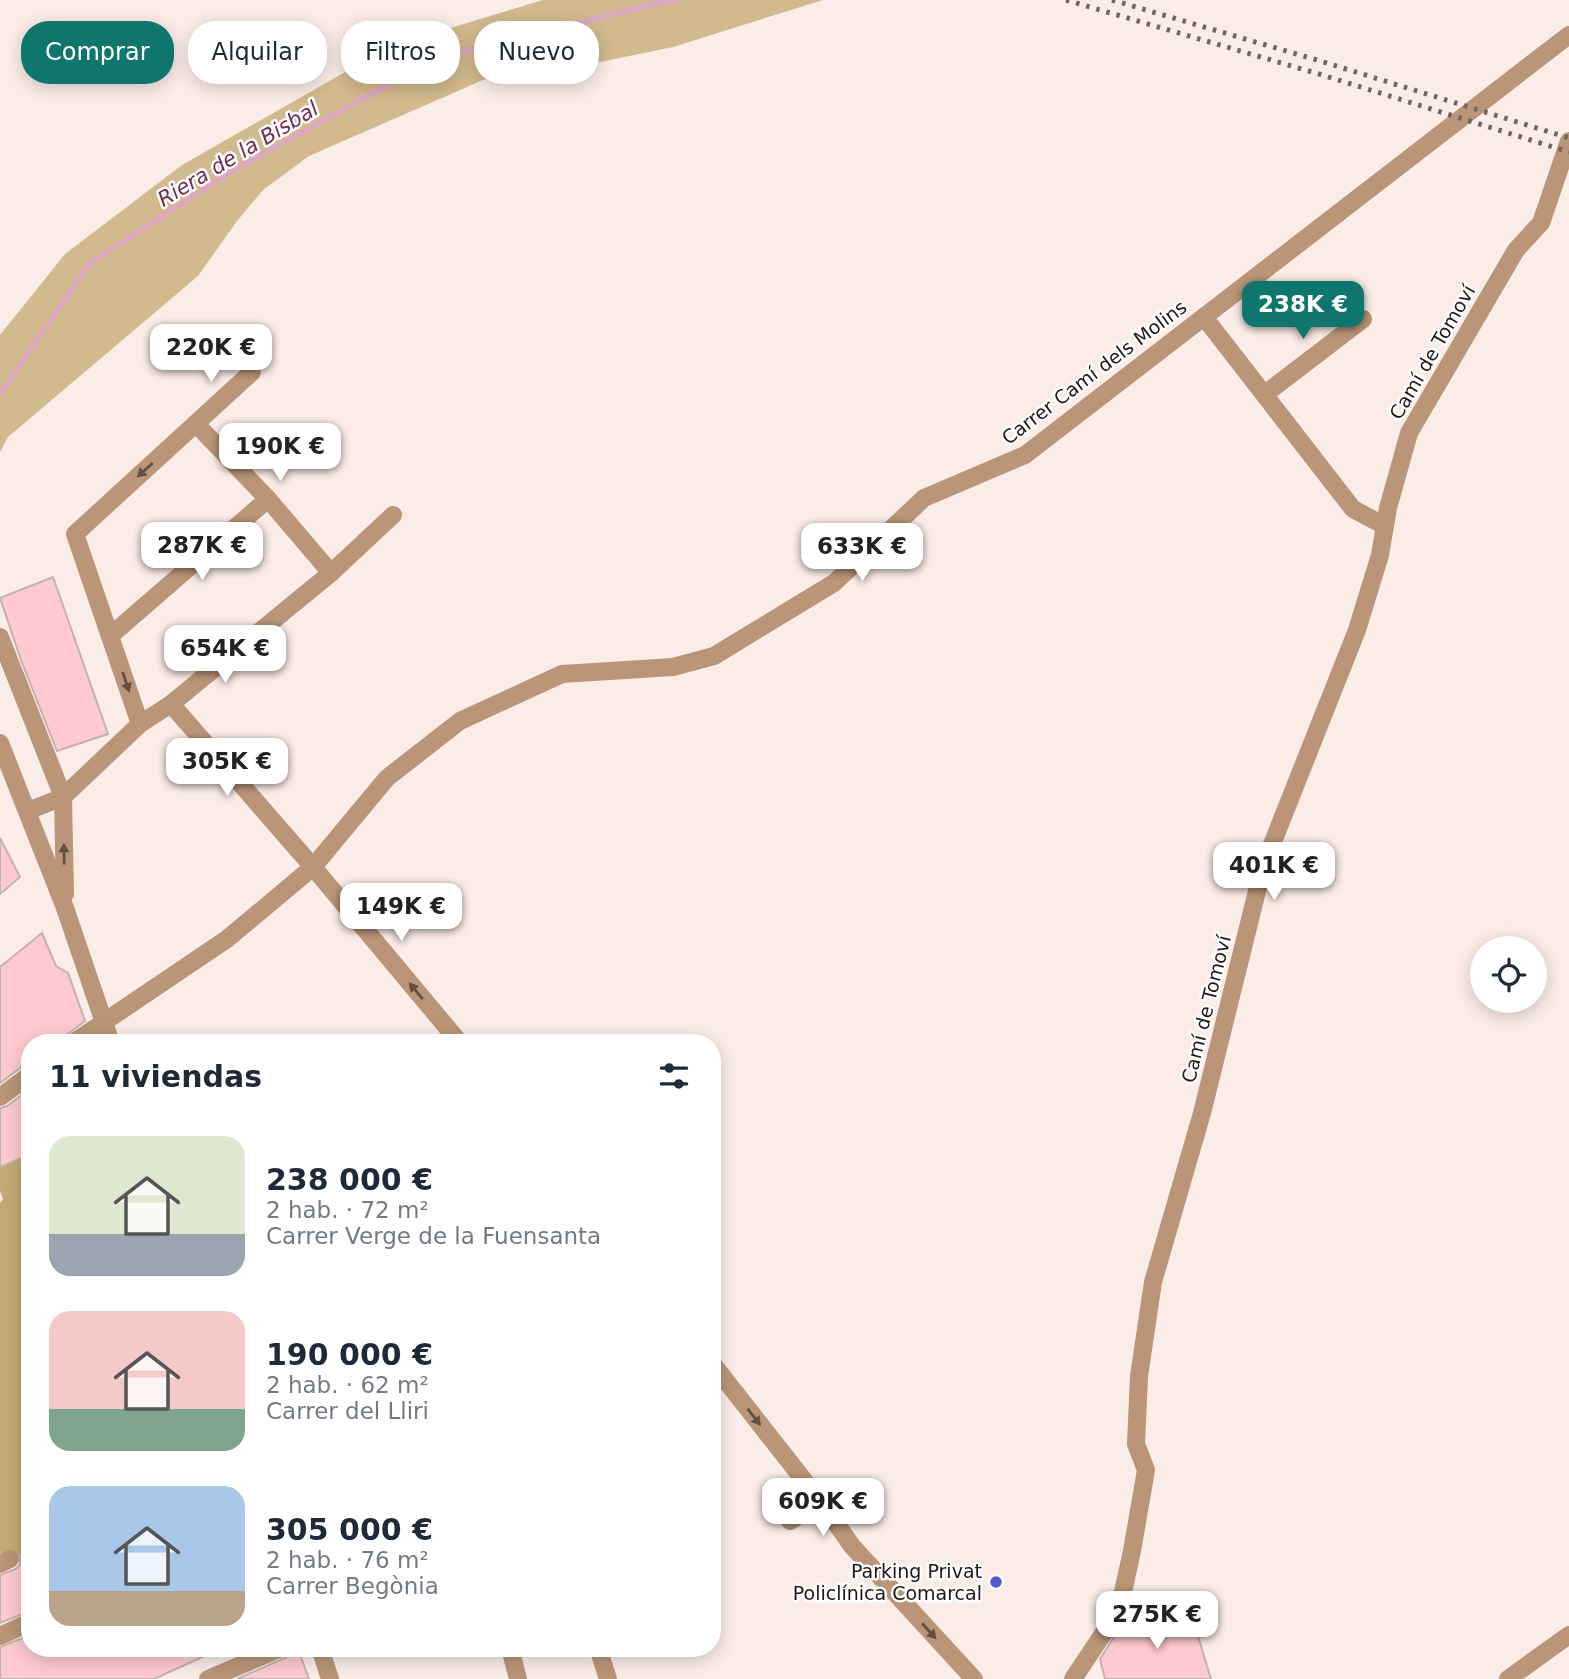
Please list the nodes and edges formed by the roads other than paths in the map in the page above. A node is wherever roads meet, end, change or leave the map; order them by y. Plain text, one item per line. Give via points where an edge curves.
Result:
1 (1569, 35) edge
2 (1569, 141) edge
3 (1203, 317) junction
4 (1363, 320) dead end
5 (252, 372) dead end
6 (1265, 394) junction
7 (196, 424) junction
8 (268, 499) junction
9 (393, 515) dead end
10 (1385, 526) junction
11 (331, 573) junction
12 (110, 636) junction
13 (0, 637) edge
14 (171, 704) junction
15 (140, 724) junction
16 (0, 743) edge
17 (62, 797) junction
18 (28, 811) junction
19 (313, 867) junction
20 (65, 911) junction
21 (104, 1021) junction
22 (86, 1034) edge
23 (108, 1034) edge
24 (452, 1034) edge
25 (21, 1081) edge
26 (0, 1097) edge
27 (721, 1374) edge
28 (821, 1502) junction
29 (790, 1521) dead end
30 (21, 1626) edge
31 (1569, 1634) edge
32 (0, 1636) edge
33 (260, 1657) edge
34 (323, 1657) edge
35 (512, 1657) edge
36 (600, 1657) edge
37 (208, 1679) edge
38 (330, 1679) edge
39 (518, 1679) edge
40 (608, 1679) edge
41 (974, 1679) edge
42 (1073, 1679) edge
43 (1508, 1679) edge

1 - 3 street, Carrer Camí dels Molins
2 - 10 street, Camí de Tomoví via 1541,223 1516,250 1409,433
3 - 6 street
3 - 19 street, Carrer Camí dels Molins via 1025,455 924,498 834,583 714,656 673,667 562,674 460,721 387,778
4 - 6 street
5 - 7 street
6 - 10 street via 1353,509
7 - 8 street
7 -> 12 street via 75,534
8 - 11 street
8 - 12 street
9 - 11 street
10 - 42 street, Camí de Tomoví via 1357,631 1263,867 1202,1114 1153,1282 1139,1376 1136,1444 1146,1470 1119,1610
11 - 14 street
12 -> 15 street
13 - 17 street
14 - 15 street
14 - 19 street
15 - 17 street
16 - 18 street
17 - 18 street
20 -> 17 street
18 - 20 street
19 - 21 street, Carrer Camí dels Molins via 227,939
24 -> 19 street
20 - 21 street
21 - 22 street, Carrer Camí dels Molins
21 - 23 street
25 - 26 street
27 -> 28 street
28 - 29 street
28 -> 41 street via 852,1546
30 - 32 street
31 - 43 street
33 - 37 street
34 - 38 street
35 - 39 street
36 - 40 street

